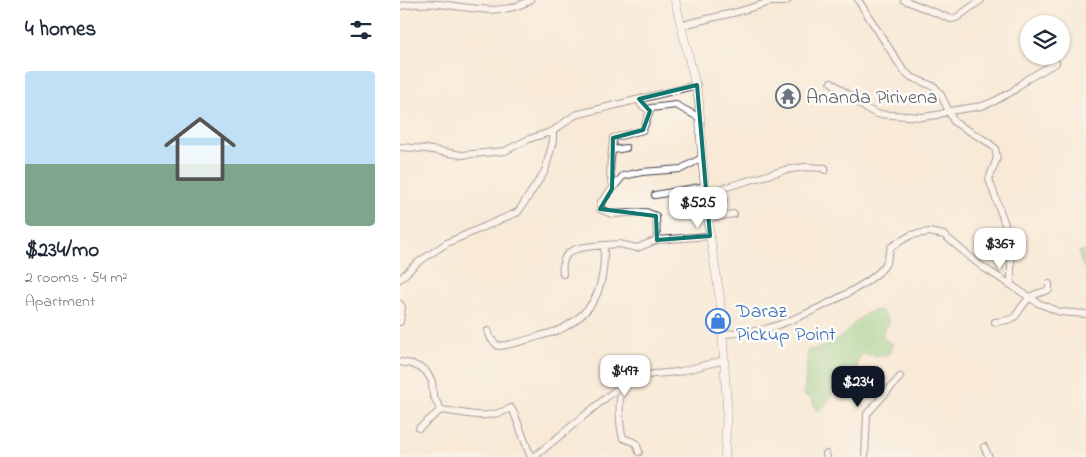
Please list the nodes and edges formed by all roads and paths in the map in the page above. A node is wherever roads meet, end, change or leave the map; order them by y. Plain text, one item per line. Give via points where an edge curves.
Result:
1 (530, 0) edge
2 (676, 0) edge
3 (788, 0) edge
4 (858, 0) edge
5 (904, 0) edge
6 (981, 0) edge
7 (400, 6) edge
8 (682, 24) junction
9 (1052, 65) edge
10 (832, 82) dead end
11 (697, 85) junction
12 (639, 99) junction
13 (950, 110) junction
14 (650, 111) junction
15 (700, 118) junction
16 (554, 131) junction
17 (400, 147) edge
18 (626, 148) dead end
19 (613, 150) junction
20 (702, 158) junction
21 (825, 170) dead end
22 (614, 187) junction
23 (706, 192) junction
24 (655, 195) dead end
25 (724, 200) dead end
26 (707, 206) junction
27 (734, 214) dead end
28 (708, 218) junction
29 (710, 236) junction
30 (657, 240) junction
31 (604, 245) junction
32 (563, 274) dead end
33 (400, 279) edge
34 (1049, 284) dead end
35 (1011, 285) junction
36 (1029, 298) junction
37 (400, 304) edge
38 (1086, 314) edge
39 (400, 322) edge
40 (994, 322) dead end
41 (488, 331) dead end
42 (723, 334) junction
43 (724, 360) junction
44 (400, 362) edge
45 (900, 377) dead end
46 (624, 385) junction
47 (441, 410) junction
48 (420, 428) dead end
49 (984, 447) dead end
50 (639, 452) dead end
51 (725, 457) edge
52 (865, 457) edge
53 (989, 457) edge

1 - 7 street via 502,9 437,4
2 - 8 main road
3 - 8 street
4 - 13 street via 903,70 935,87
5 - 6 street via 951,19
8 - 11 main road
9 - 13 street via 995,101
10 - 13 street via 877,114 922,117 938,116
11 - 12 street
11 - 15 main road
12 - 14 street via 641,105
12 - 16 street via 575,115
13 - 35 street via 954,122 995,148 997,158 989,179 1008,233
14 - 15 street via 651,108 676,105
14 - 19 street via 643,130 613,138
15 - 20 main road
16 - 17 street via 505,150 462,155
16 - 33 street via 545,171 518,212 448,243 417,263
18 - 19 street
19 - 22 street via 610,169
20 - 22 street via 681,169 624,176
20 - 23 main road
21 - 23 street via 805,167 784,170
22 - 30 street via 600,210 612,214 646,212 656,216
23 - 24 street via 700,188
23 - 26 main road
25 - 26 street
26 - 28 main road
27 - 28 street
28 - 29 main road
29 - 30 street
29 - 42 main road
30 - 31 street via 638,248
31 - 32 street via 570,251 564,256
31 - 41 street via 605,266 598,292 587,313 564,328 510,345 498,346
34 - 36 street via 1049,290
35 - 36 street
35 - 42 street via 981,266 944,235 929,232 911,235 891,247 886,264 877,274 838,299 766,329
36 - 38 street via 1060,312
36 - 40 street via 1015,318
37 - 39 street
42 - 43 main road
43 - 46 street via 678,372 630,378
43 - 51 main road via 727,404
44 - 47 street via 425,370
45 - 52 street via 867,414
46 - 47 street via 534,457 530,455 511,408 499,414 481,416
46 - 50 street via 620,393 620,428 624,438 636,443
47 - 48 street
49 - 53 street

